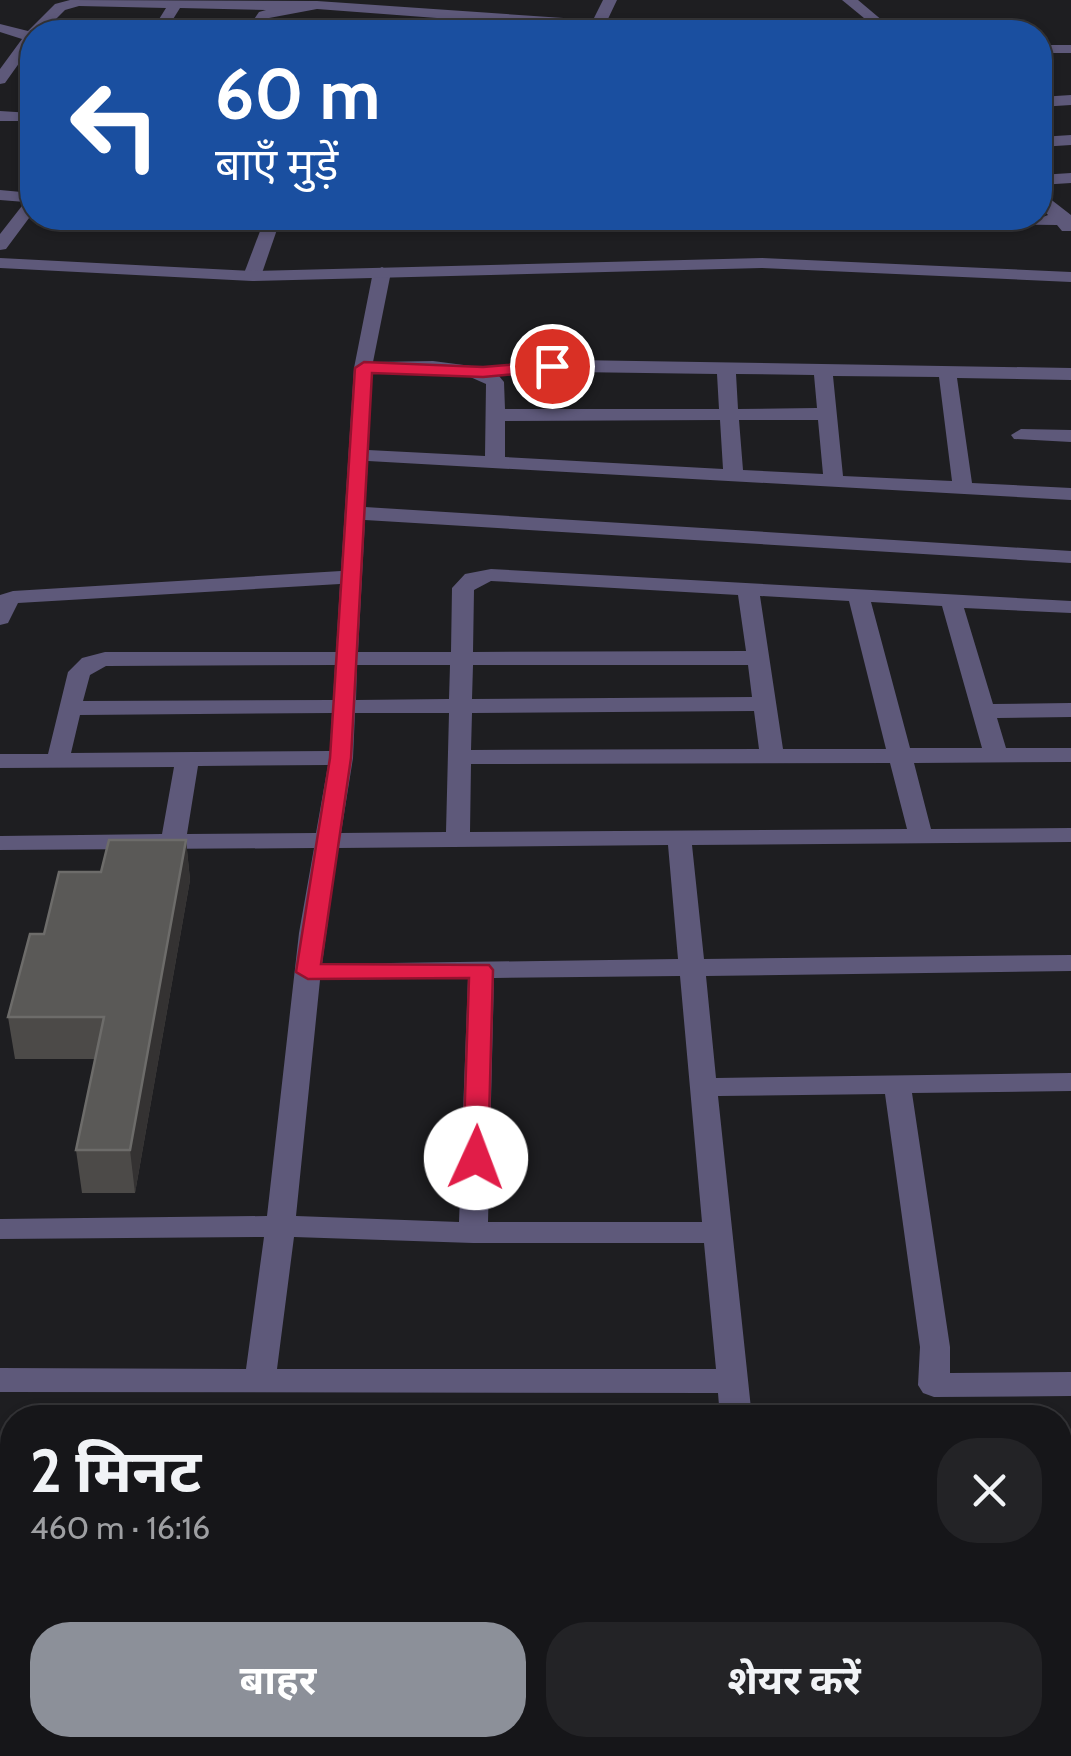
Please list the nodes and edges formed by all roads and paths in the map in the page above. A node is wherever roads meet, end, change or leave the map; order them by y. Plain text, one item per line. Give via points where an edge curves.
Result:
1 (455, 0) edge
2 (849, 0) edge
3 (176, 4) junction
4 (298, 7) junction
5 (444, 15) junction
6 (49, 20) edge
7 (166, 20) edge
8 (260, 20) edge
9 (441, 20) edge
10 (514, 20) edge
11 (874, 20) edge
12 (20, 52) edge
13 (4, 72) edge
14 (20, 218) edge
15 (269, 230) edge
16 (0, 245) edge
17 (0, 263) edge
18 (382, 272) junction
19 (252, 276) junction
20 (1071, 278) edge
21 (364, 368) junction
22 (726, 368) junction
23 (823, 369) junction
24 (947, 371) junction
25 (483, 372) junction
26 (1071, 374) edge
27 (729, 412) junction
28 (827, 414) junction
29 (495, 415) junction
30 (1021, 435) dead end
31 (1071, 436) edge
32 (359, 455) junction
33 (494, 461) junction
34 (733, 475) junction
35 (834, 482) junction
36 (963, 488) junction
37 (1071, 494) edge
38 (356, 513) junction
39 (1071, 557) edge
40 (352, 577) junction
41 (748, 590) junction
42 (858, 595) junction
43 (951, 600) junction
44 (1071, 607) edge
45 (0, 618) edge
46 (758, 658) junction
47 (347, 662) junction
48 (461, 662) junction
49 (764, 704) junction
50 (460, 706) junction
51 (344, 707) junction
52 (70, 708) junction
53 (1071, 710) edge
54 (985, 711) junction
55 (996, 755) junction
56 (1071, 755) edge
57 (772, 756) junction
58 (900, 756) junction
59 (459, 757) junction
60 (341, 758) junction
61 (187, 759) junction
62 (58, 760) junction
63 (0, 761) edge
64 (1071, 834) edge
65 (921, 836) junction
66 (679, 837) junction
67 (458, 840) junction
68 (328, 841) junction
69 (174, 842) junction
70 (0, 843) edge
71 (1071, 963) edge
72 (692, 968) junction
73 (481, 970) junction
74 (308, 972) junction
75 (1071, 1082) edge
76 (897, 1084) junction
77 (704, 1087) junction
78 (280, 1226) junction
79 (0, 1229) edge
80 (719, 1232) junction
81 (473, 1233) junction
82 (0, 1380) edge
83 (733, 1381) junction
84 (260, 1382) junction
85 (1071, 1384) edge
86 (735, 1405) edge

1 - 5 street
2 - 11 street
3 - 4 street
3 - 6 street via 68,3
3 - 7 street
4 - 5 street
4 - 8 street
5 - 9 street
5 - 10 street
12 - 13 street
14 - 16 street
15 - 19 street
17 - 19 street
18 - 19 street
18 - 20 street via 762,263
18 - 21 street
21 - 25 street
21 - 32 street
22 - 23 street
22 - 25 street
22 - 27 street
23 - 24 street
23 - 28 street
24 - 26 street
24 - 36 street
25 - 29 street via 495,382
27 - 28 street
27 - 29 street
27 - 34 street
28 - 35 street
29 - 33 street
30 - 31 street
32 - 33 street
32 - 38 street
33 - 34 street
34 - 35 street
35 - 36 street
36 - 37 street
38 - 39 street
38 - 40 street
40 - 45 street via 26,596 4,602
40 - 47 street
41 - 42 street
41 - 46 street
41 - 48 street via 473,579 463,588
42 - 43 street
42 - 58 street
43 - 44 street
43 - 54 street
46 - 48 street
46 - 49 street
47 - 48 street
47 - 51 street
47 - 52 street via 105,659 79,672
48 - 50 street
49 - 50 street
49 - 57 street
50 - 51 street
50 - 59 street
51 - 52 street
51 - 60 street
52 - 62 street
53 - 54 street
54 - 55 street
55 - 56 street
55 - 58 street
57 - 58 street
57 - 59 street
58 - 65 street
59 - 67 street
60 - 61 street
60 - 68 street
61 - 62 street
61 - 69 street
62 - 63 street
64 - 65 street
65 - 66 street
66 - 67 street
66 - 72 street
67 - 68 street
68 - 69 street
68 - 74 street
69 - 70 street
71 - 72 street
72 - 73 street
72 - 77 street
73 - 74 street
73 - 81 street
74 - 78 street
75 - 76 street
76 - 77 street
76 - 85 street via 935,1347 934,1385
77 - 80 street
78 - 79 street
78 - 81 street
78 - 84 street
80 - 81 street
80 - 83 street
82 - 84 street
83 - 84 street
83 - 86 street

